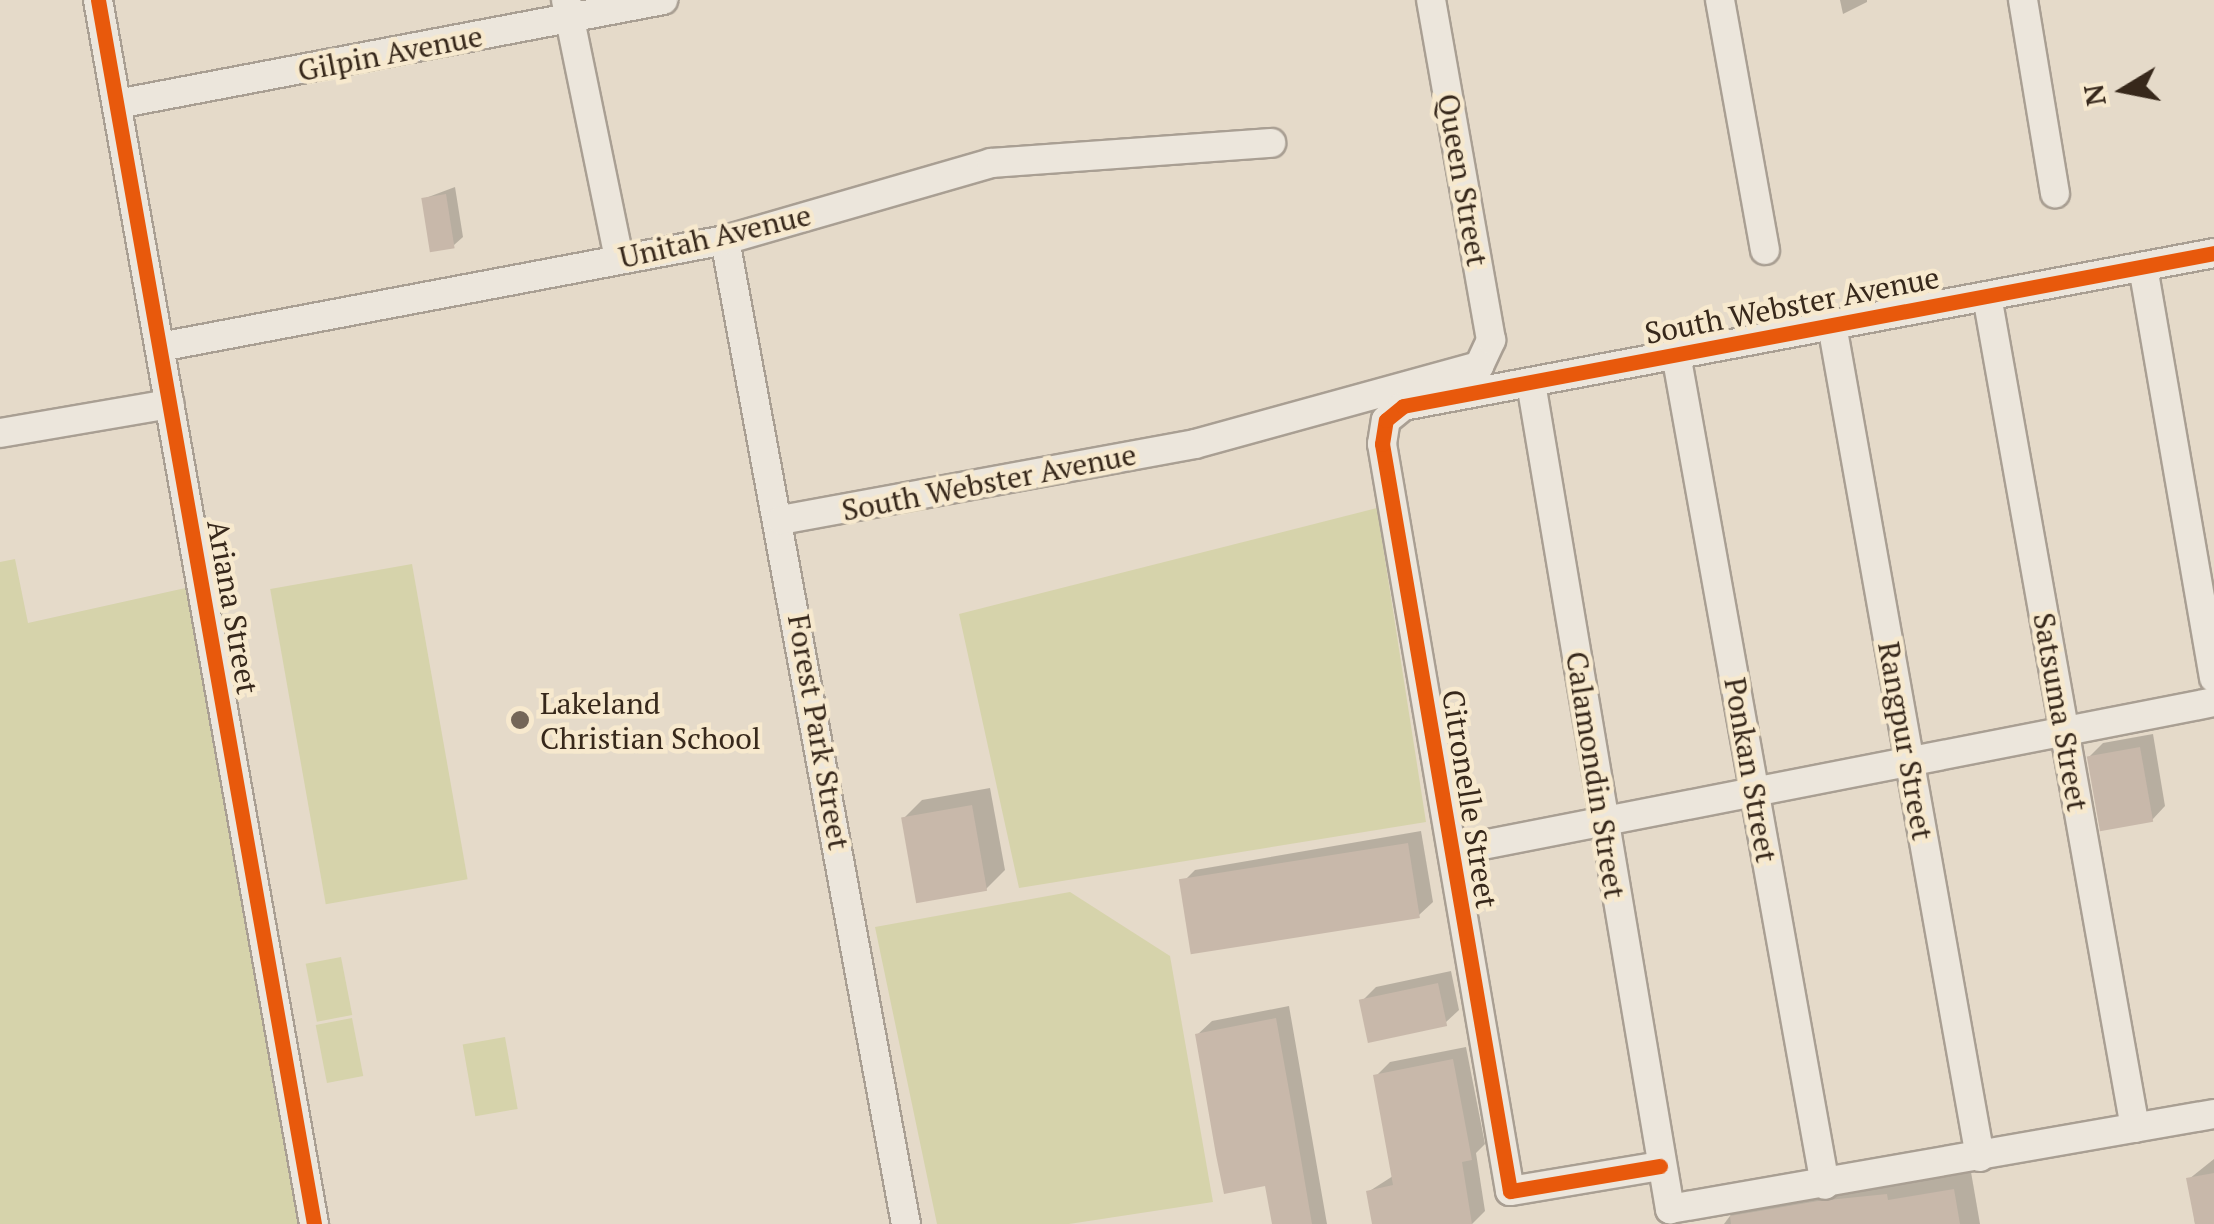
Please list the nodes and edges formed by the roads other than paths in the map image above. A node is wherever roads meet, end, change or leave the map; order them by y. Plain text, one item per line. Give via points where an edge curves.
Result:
1 (98, 0) edge
2 (663, 0) edge
3 (1430, 0) edge
4 (1720, 0) edge
5 (2024, 0) edge
6 (568, 10) edge
7 (117, 104) junction
8 (1271, 143) dead end
9 (2055, 193) dead end
10 (725, 240) junction
11 (1765, 250) dead end
12 (2214, 254) edge
13 (619, 258) junction
14 (2143, 267) junction
15 (1987, 296) junction
16 (1832, 325) junction
17 (160, 347) junction
18 (1676, 354) junction
19 (1486, 360) joint
20 (1531, 383) junction
21 (170, 404) junction
22 (1386, 420) joint
23 (0, 434) edge
24 (781, 520) junction
25 (2214, 678) edge
26 (2214, 702) edge
27 (2064, 733) junction
28 (1910, 762) junction
29 (1756, 791) junction
30 (1604, 820) junction
31 (1452, 851) junction
32 (2214, 1114) edge
33 (2135, 1128) junction
34 (1980, 1157) junction
35 (1660, 1166) junction
36 (1825, 1185) junction
37 (314, 1224) edge
38 (906, 1224) edge

1 - 7 street, Ariana Street
2 - 6 street, Gilpin Avenue
3 - 19 street, Queen Street via 1491,340
4 - 11 street
5 - 9 street
6 - 7 street, Gilpin Avenue
6 - 13 street
7 - 17 street, Ariana Street
8 - 10 street, Unitah Avenue via 991,162
10 - 13 street, Unitah Avenue
10 - 24 street, Forest Park Street
12 - 14 street, South Webster Avenue
13 - 17 street, Unitah Avenue
14 - 15 street, South Webster Avenue
14 - 25 street
15 - 16 street, South Webster Avenue
15 - 27 street, Satsuma Street
16 - 18 street, South Webster Avenue
16 - 28 street, Rangpur Street
17 - 21 street, Ariana Street
18 - 20 street, South Webster Avenue
18 - 29 street, Ponkan Street
19 - 24 street, South Webster Avenue via 1472,370 1256,429
20 - 22 street, South Webster Avenue via 1403,406
20 - 30 street, Calamondin Street
21 - 23 street
21 - 37 street, Ariana Street
22 - 31 street, Citronelle Street via 1382,444
24 - 38 street, Forest Park Street
26 - 27 street
27 - 28 street
27 - 33 street, Satsuma Street
28 - 29 street
28 - 34 street, Rangpur Street
29 - 30 street
29 - 36 street, Ponkan Street
30 - 31 street
30 - 35 street, Calamondin Street
31 - 35 street, Citronelle Street via 1509,1187 1532,1190
32 - 33 street
33 - 34 street
34 - 36 street
35 - 36 street, Calamondin Street via 1670,1209

